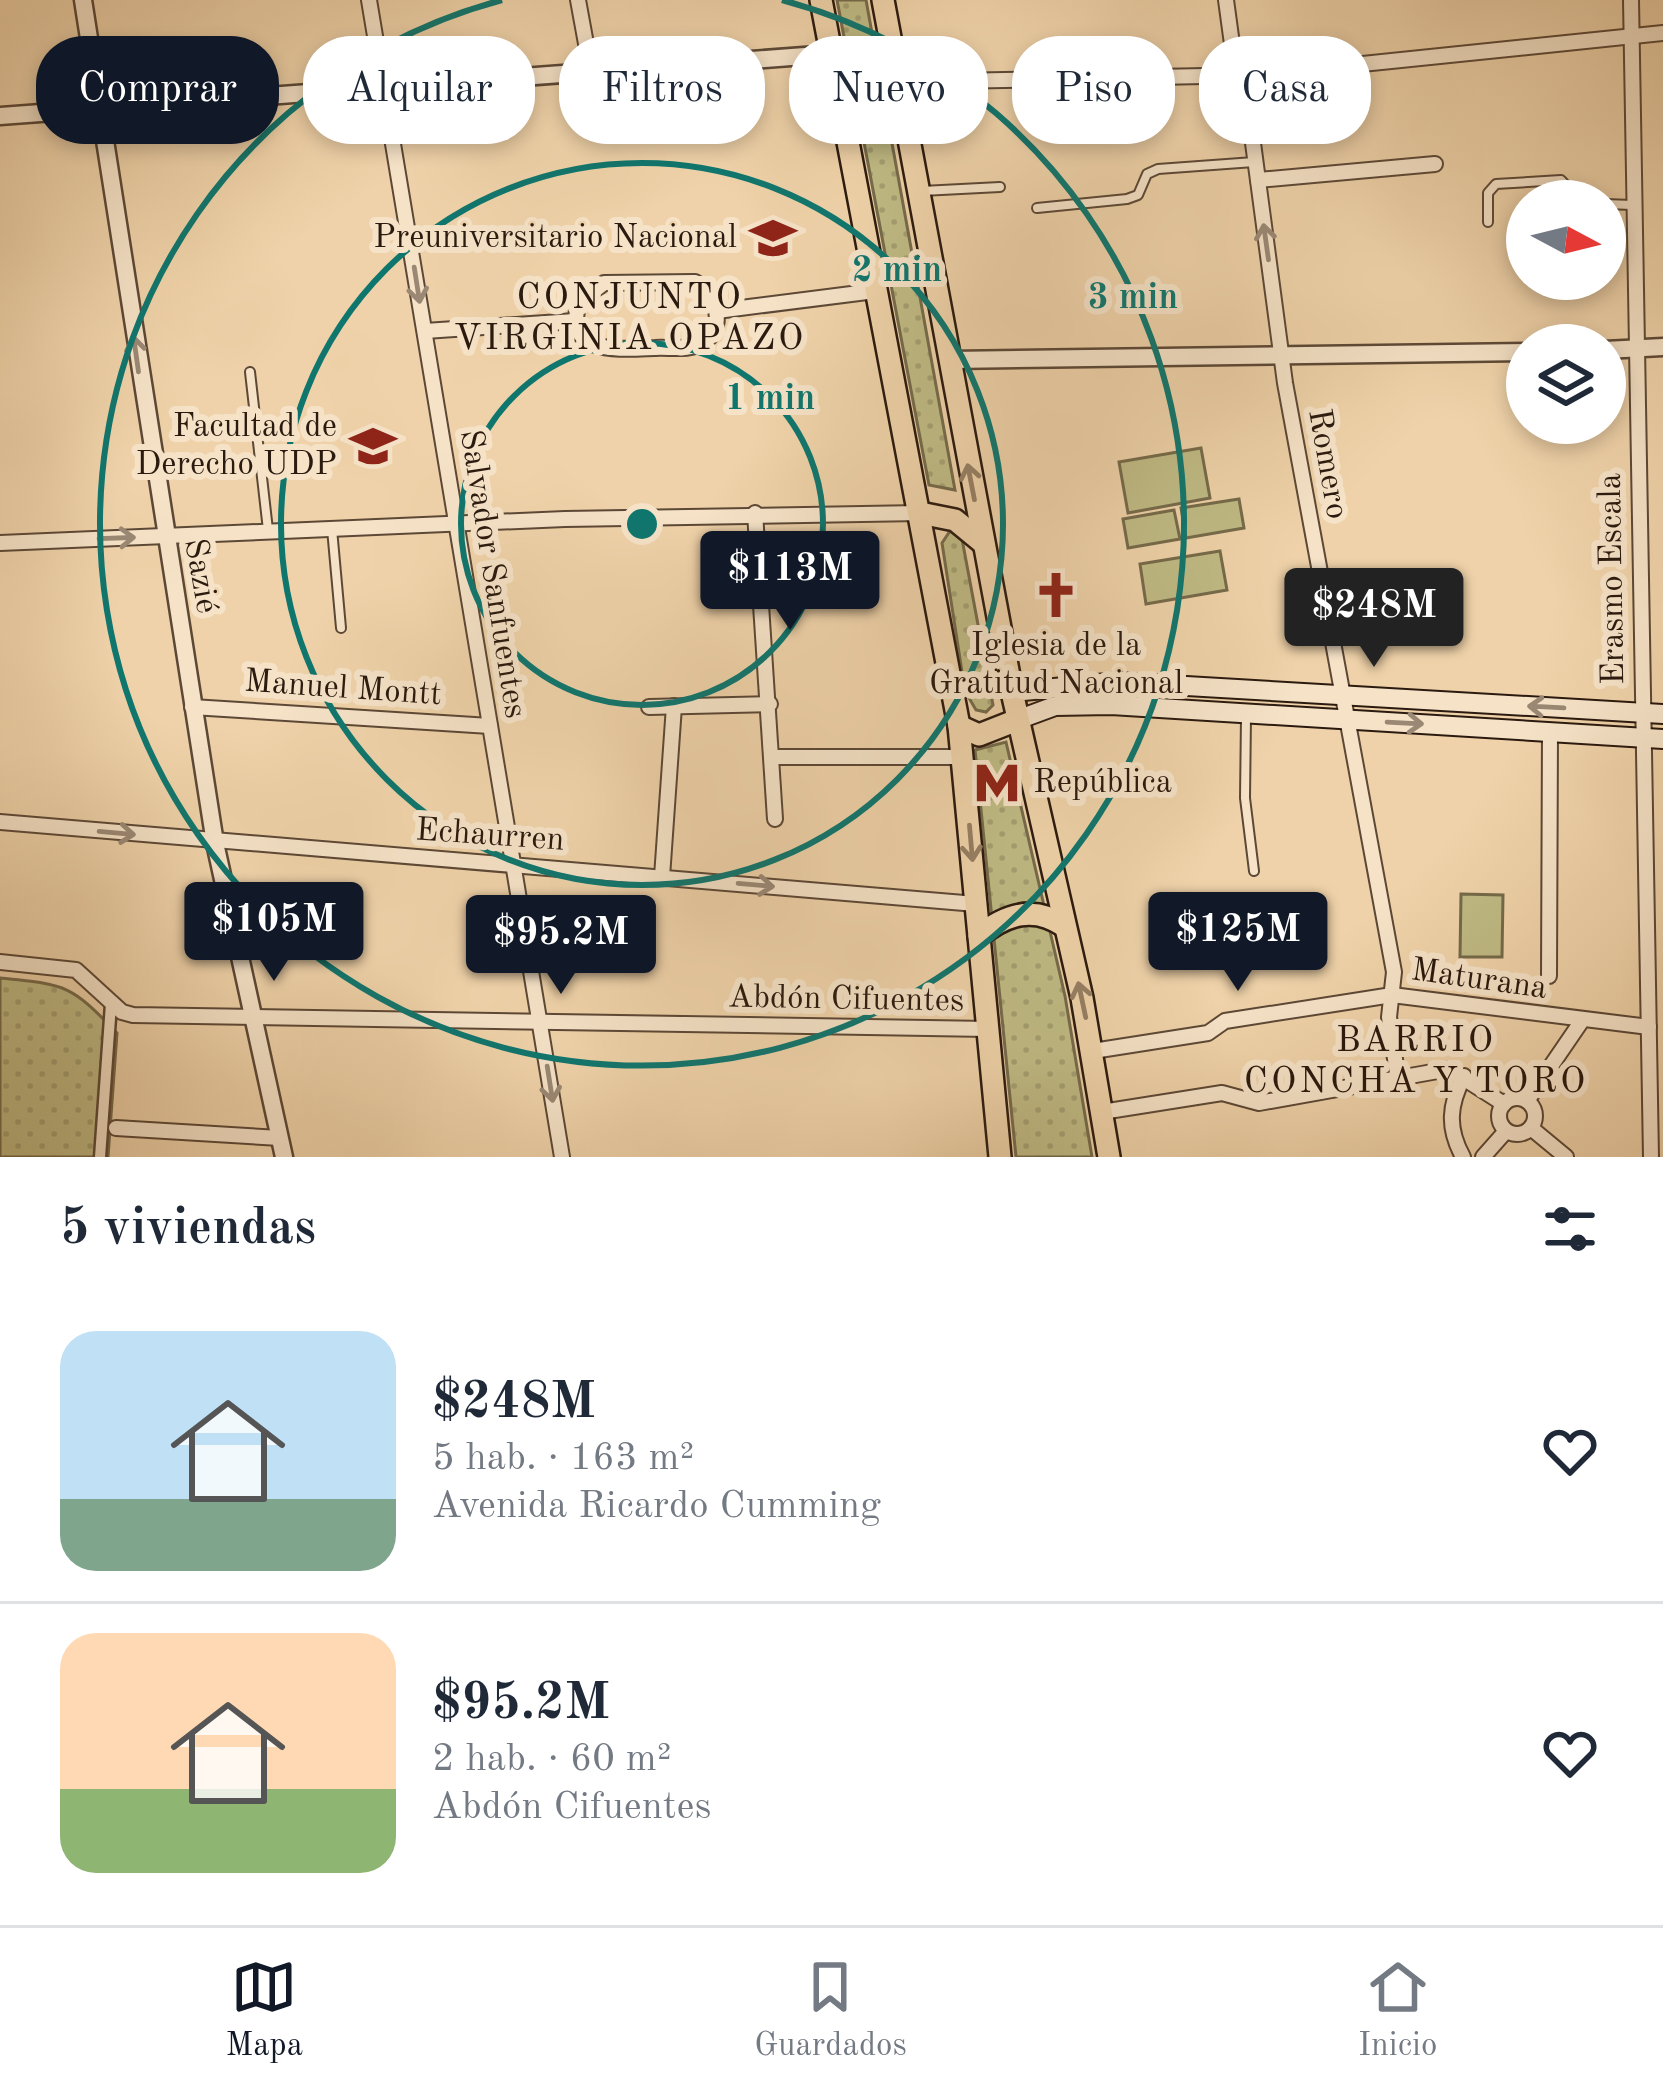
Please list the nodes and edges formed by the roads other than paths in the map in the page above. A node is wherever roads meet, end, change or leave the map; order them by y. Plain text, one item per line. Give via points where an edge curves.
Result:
1 (83, 0) edge
2 (369, 0) edge
3 (578, 0) edge
4 (821, 0) edge
5 (883, 0) edge
6 (1226, 0) edge
7 (1631, 0) edge
8 (1663, 33) edge
9 (1630, 35) junction
10 (88, 36) edge
11 (375, 36) edge
12 (585, 36) edge
13 (828, 36) edge
14 (890, 36) edge
15 (1233, 36) edge
16 (1509, 48) junction
17 (1371, 62) edge
18 (1510, 67) dead end
19 (1199, 77) edge
20 (988, 80) edge
21 (36, 113) edge
22 (0, 116) edge
23 (104, 144) edge
24 (394, 144) edge
25 (848, 144) edge
26 (912, 144) edge
27 (1252, 144) edge
28 (1255, 161) junction
29 (1435, 164) dead end
30 (1258, 180) junction
31 (1506, 183) edge
32 (1000, 187) dead end
33 (921, 191) junction
34 (1626, 205) edge
35 (1632, 205) junction
36 (1037, 208) dead end
37 (1488, 222) dead end
38 (875, 290) junction
39 (716, 311) junction
40 (575, 321) junction
41 (425, 331) junction
42 (1663, 347) edge
43 (1634, 348) junction
44 (1626, 349) edge
45 (1506, 353) edge
46 (1281, 358) junction
47 (951, 360) junction
48 (250, 372) dead end
49 (755, 513) junction
50 (920, 513) junction
51 (457, 523) junction
52 (332, 529) junction
53 (268, 532) junction
54 (163, 536) junction
55 (0, 543) edge
56 (983, 544) junction
57 (340, 628) dead end
58 (1248, 688) junction
59 (1012, 692) junction
60 (1342, 695) junction
61 (770, 704) junction
62 (192, 706) junction
63 (674, 706) junction
64 (649, 707) dead end
65 (1246, 713) junction
66 (1653, 713) edge
67 (1017, 720) junction
68 (1347, 720) junction
69 (490, 726) junction
70 (959, 727) junction
71 (1550, 732) junction
72 (1653, 738) edge
73 (773, 757) junction
74 (963, 757) junction
75 (775, 818) dead end
76 (0, 823) edge
77 (215, 843) junction
78 (513, 864) junction
79 (1254, 871) dead end
80 (662, 877) junction
81 (976, 904) junction
82 (1064, 926) junction
83 (979, 936) junction
84 (0, 962) edge
85 (1549, 976) dead end
86 (1392, 995) junction
87 (111, 1004) junction
88 (255, 1018) junction
89 (539, 1022) junction
90 (1581, 1022) junction
91 (1649, 1027) junction
92 (988, 1029) junction
93 (1656, 1047) edge
94 (1093, 1052) junction
95 (1464, 1076) junction
96 (1398, 1080) junction
97 (1527, 1101) junction
98 (1504, 1104) junction
99 (1102, 1112) junction
100 (116, 1128) dead end
101 (1531, 1128) junction
102 (1506, 1131) junction
103 (280, 1138) junction
104 (100, 1157) edge
105 (284, 1157) edge
106 (562, 1157) edge
107 (1000, 1157) edge
108 (1109, 1157) edge
109 (1463, 1157) edge
110 (1484, 1157) edge
111 (1566, 1157) edge
112 (1651, 1157) edge

1 - 10 street, Sazié
2 - 11 street, Salvador Sanfuentes
3 - 12 street
4 - 13 main road
5 - 14 main road
6 - 15 street, Romero
7 - 9 street, Erasmo Escala
8 - 9 street
9 - 16 street
9 - 35 street, Erasmo Escala
16 - 17 street
16 - 18 lane
19 - 20 street
21 - 22 street
54 -> 23 street, Sazié
24 -> 41 street, Salvador Sanfuentes
25 - 38 main road
26 - 33 main road
27 - 28 street, Romero
28 - 30 street, Romero
28 - 36 lane via 1158,169 1127,200
29 - 30 street
46 -> 30 street, Romero
31 - 37 lane via 1488,193
32 - 33 lane
33 - 47 main road
34 - 35 lane
35 - 43 street, Erasmo Escala
38 - 39 street
38 - 50 main road
39 - 40 street via 707,339 691,347 594,347
39 - 40 street via 695,282 604,283 583,296
40 - 41 street
41 - 51 street, Salvador Sanfuentes
42 - 43 street
43 - 44 street
43 - 66 street, Erasmo Escala
45 - 46 street
46 - 47 street
46 - 60 street, Romero
56 -> 47 main road
48 - 53 lane
49 - 50 street
49 - 51 street
49 - 61 street
50 - 56 main road via 955,520
50 - 70 main road
51 - 52 street
51 - 69 street, Salvador Sanfuentes
52 - 53 street
52 - 57 lane
53 - 54 street
55 -> 54 street
54 - 62 street, Sazié
56 - 59 main road
58 - 59 main road via 1118,682
58 - 60 main road
58 - 65 main road
59 - 67 main road
66 -> 60 main road
60 - 68 street, Romero
61 - 63 street
61 - 73 street
62 - 69 street, Manuel Montt
62 - 77 street, Sazié
63 - 64 street
63 - 80 street
65 - 67 main road via 1067,705
65 - 68 main road
65 - 79 lane
66 - 72 street, Erasmo Escala
67 - 70 main road via 981,735
67 - 82 main road
68 -> 71 main road
68 - 86 street, Romero
69 - 78 street, Salvador Sanfuentes
70 - 74 main road
71 - 72 main road
71 - 85 street
72 - 91 street, Erasmo Escala
73 - 74 street
73 - 75 street
74 -> 81 main road
76 -> 77 street, Echaurren
77 - 78 street, Echaurren
77 - 88 street, Sazié
78 - 80 street, Echaurren
78 - 89 street, Salvador Sanfuentes
80 -> 81 street, Echaurren
81 - 83 main road
82 - 83 main road via 1021,914
94 -> 82 main road
83 - 92 main road
84 - 87 street, Abdón Cifuentes via 76,970
86 - 90 street, Maturana
86 - 94 street, Maturana
86 - 96 street, Romero
87 - 88 street, Abdón Cifuentes via 133,1016
87 - 104 street
88 - 89 street, Abdón Cifuentes
88 - 103 street, Sazié
89 - 92 street, Abdón Cifuentes
89 -> 106 street, Salvador Sanfuentes
90 - 91 street, Maturana
90 - 97 street
91 - 93 street, Erasmo Escala
92 - 107 main road
93 - 112 street, Erasmo Escala
94 - 99 main road
95 - 96 street via 1449,1070
95 - 98 street
95 - 109 street via 1450,1125
96 - 99 street via 1259,1103 1222,1093
97 - 98 street
97 - 101 street via 1535,1113
98 - 102 street
99 - 108 main road
100 - 103 street
101 - 102 street
101 - 111 street
102 - 110 street
103 - 105 street, Sazié

